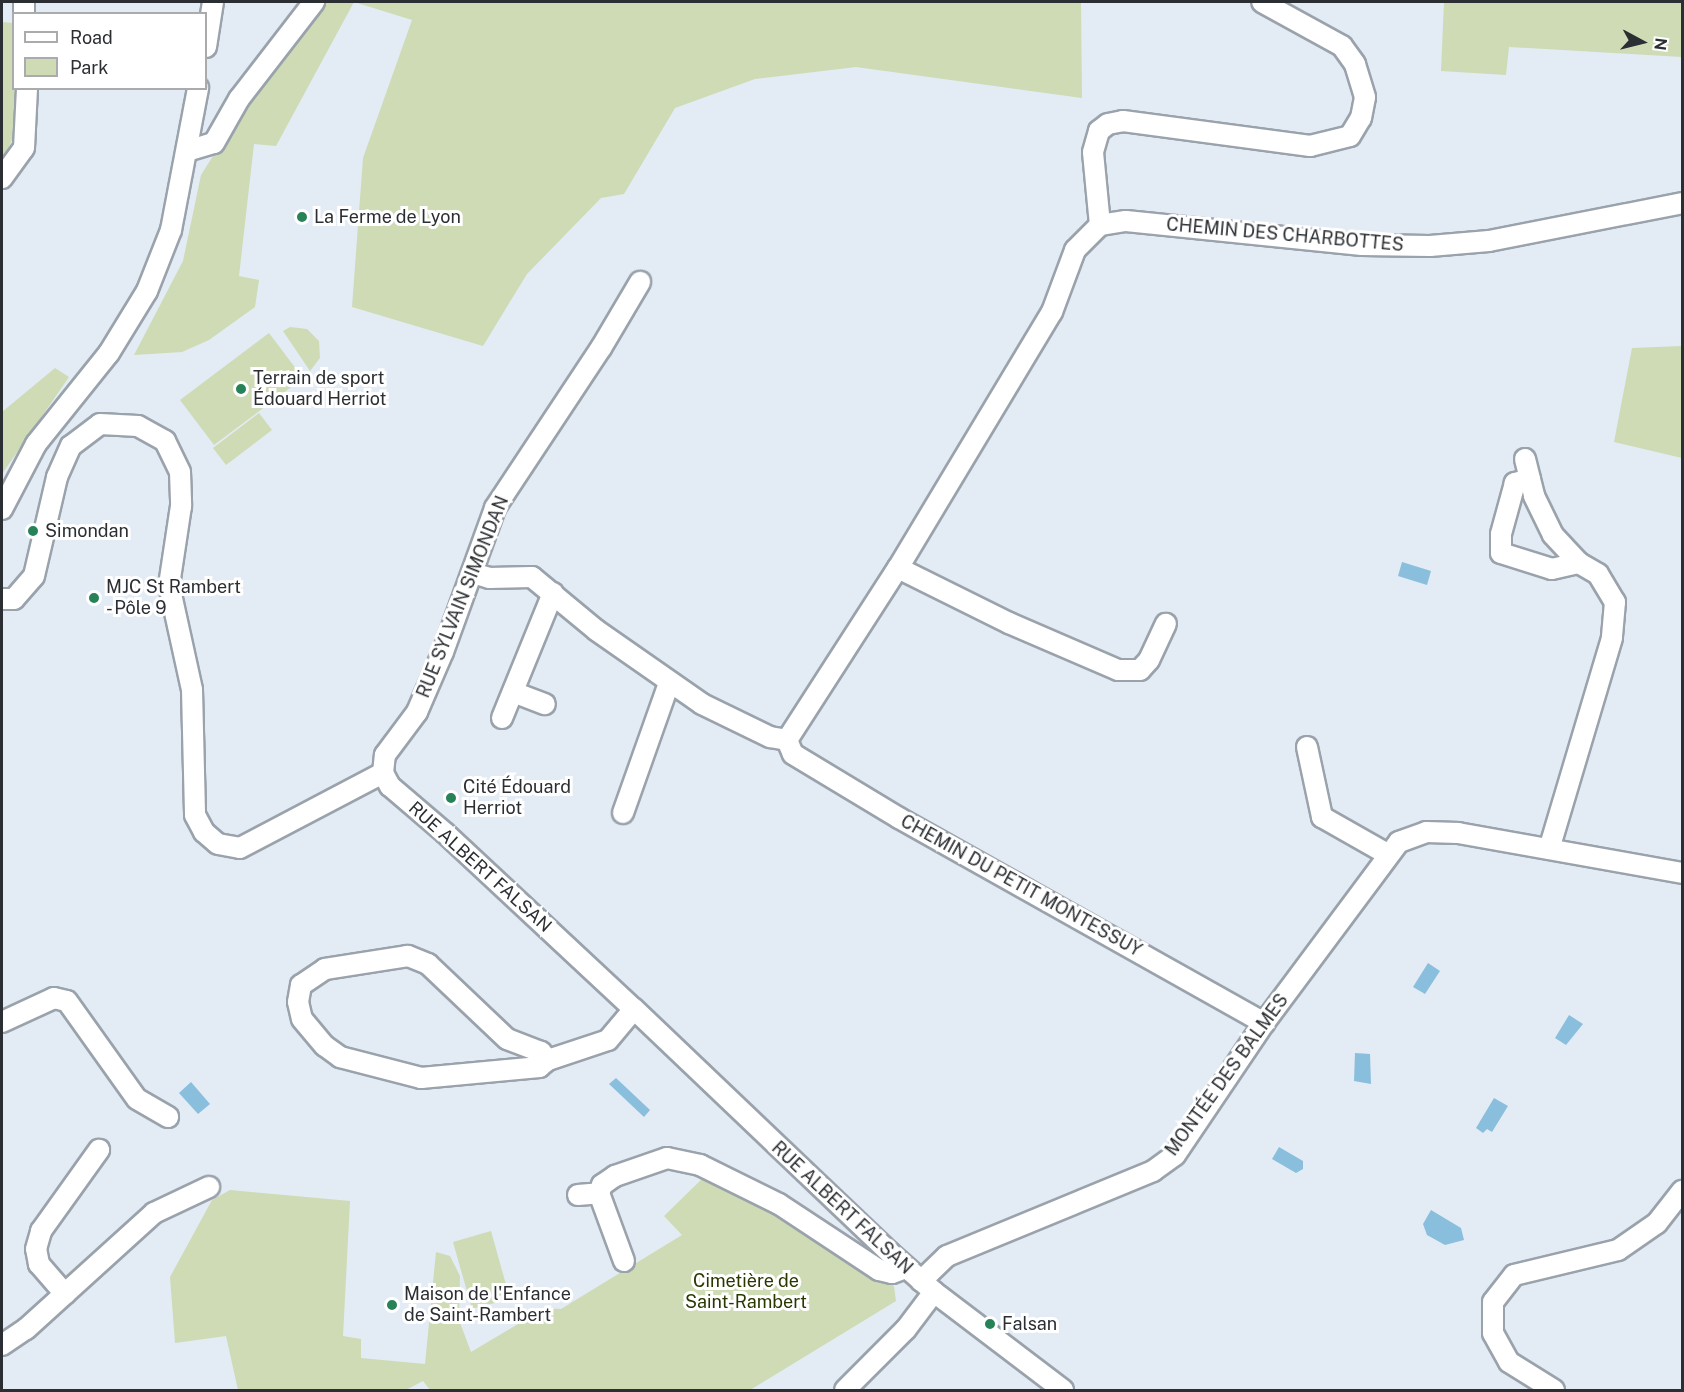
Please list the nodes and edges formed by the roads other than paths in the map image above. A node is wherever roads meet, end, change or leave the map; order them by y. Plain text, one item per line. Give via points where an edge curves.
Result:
1 (213, 2) edge
2 (314, 2) edge
3 (1262, 2) edge
4 (207, 41) edge
5 (27, 90) edge
6 (198, 90) edge
7 (187, 151) junction
8 (2, 178) edge
9 (1683, 204) edge
10 (1100, 225) junction
11 (640, 282) dead end
12 (1525, 459) dead end
13 (1530, 479) junction
14 (2, 509) edge
15 (1579, 563) junction
16 (898, 568) junction
17 (472, 573) junction
18 (553, 593) junction
19 (2, 599) edge
20 (1166, 624) dead end
21 (669, 683) junction
22 (513, 692) junction
23 (545, 704) dead end
24 (502, 718) dead end
25 (787, 740) junction
26 (1307, 747) dead end
27 (383, 772) junction
28 (623, 813) dead end
29 (1549, 849) junction
30 (1387, 854) junction
31 (1683, 873) edge
32 (634, 1009) junction
33 (2, 1022) edge
34 (1264, 1023) junction
35 (548, 1060) junction
36 (168, 1117) dead end
37 (99, 1150) dead end
38 (209, 1187) dead end
39 (1683, 1191) edge
40 (599, 1193) junction
41 (578, 1195) dead end
42 (624, 1261) dead end
43 (906, 1268) junction
44 (927, 1286) junction
45 (65, 1294) junction
46 (2, 1345) edge
47 (845, 1390) edge
48 (1063, 1390) edge
49 (1554, 1390) edge

1 - 4 street
2 - 7 street via 239,99 214,143
3 - 10 street via 1342,46 1355,64 1365,97 1350,136 1310,146 1123,121 1108,124 1099,131 1094,152
5 - 8 street via 24,148
6 - 7 street
7 - 14 street via 171,230 147,291 109,353 36,444
9 - 10 street, CHEMIN DES CHARBOTTES via 1489,241 1430,246 1362,245 1126,221
10 - 16 street via 1076,250 1052,312
11 - 17 street, RUE SYLVAIN SIMONDAN via 601,348 508,484
12 - 13 street
13 - 15 street via 1553,535
13 - 15 street via 1515,483 1501,534 1501,553 1552,569
15 - 29 street via 1598,574 1609,588 1616,619
16 - 20 street via 1009,623 1118,670 1140,670
16 - 25 street
17 - 18 street via 489,578 532,577
17 - 27 street, RUE SYLVAIN SIMONDAN via 426,692 385,755
18 - 21 street
18 - 22 street
19 - 27 street via 14,599 34,576 57,477 70,446 100,424 138,426 165,441 180,472 181,506 170,585 192,690 195,815 204,832 218,844 240,848
21 - 25 street via 770,737
21 - 28 street
22 - 23 street
22 - 24 street
25 - 34 street, CHEMIN DU PETIT MONTESSUY via 793,754 899,818
26 - 30 street via 1322,817
27 - 32 street, RUE ALBERT FALSAN via 390,786
29 - 30 street, MONTÉE DES BALMES via 1458,833 1426,832 1399,842
29 - 31 street, MONTÉE DES BALMES
30 - 34 street, MONTÉE DES BALMES
32 - 35 street via 608,1040
32 - 43 street, RUE ALBERT FALSAN
33 - 36 street via 54,998 67,1001 137,1099
34 - 44 street, MONTÉE DES BALMES via 1175,1155 1160,1166 947,1256
35 - 35 street via 541,1052 507,1039 428,964 408,956 325,969 301,985 298,1002 302,1020 333,1052 363,1064 421,1078 539,1067
37 - 45 street via 41,1231 36,1249 39,1264
38 - 45 street via 154,1214
39 - 49 street via 1658,1223 1618,1250 1514,1275 1493,1302 1493,1333 1509,1362
40 - 41 street
40 - 42 street
40 - 43 street via 615,1176 667,1158 700,1165 779,1204 879,1270 892,1273
43 - 44 street, RUE ALBERT FALSAN
44 - 47 street, MONTÉE DES BALMES via 906,1329
44 - 48 street, RUE ALBERT FALSAN
45 - 46 street

